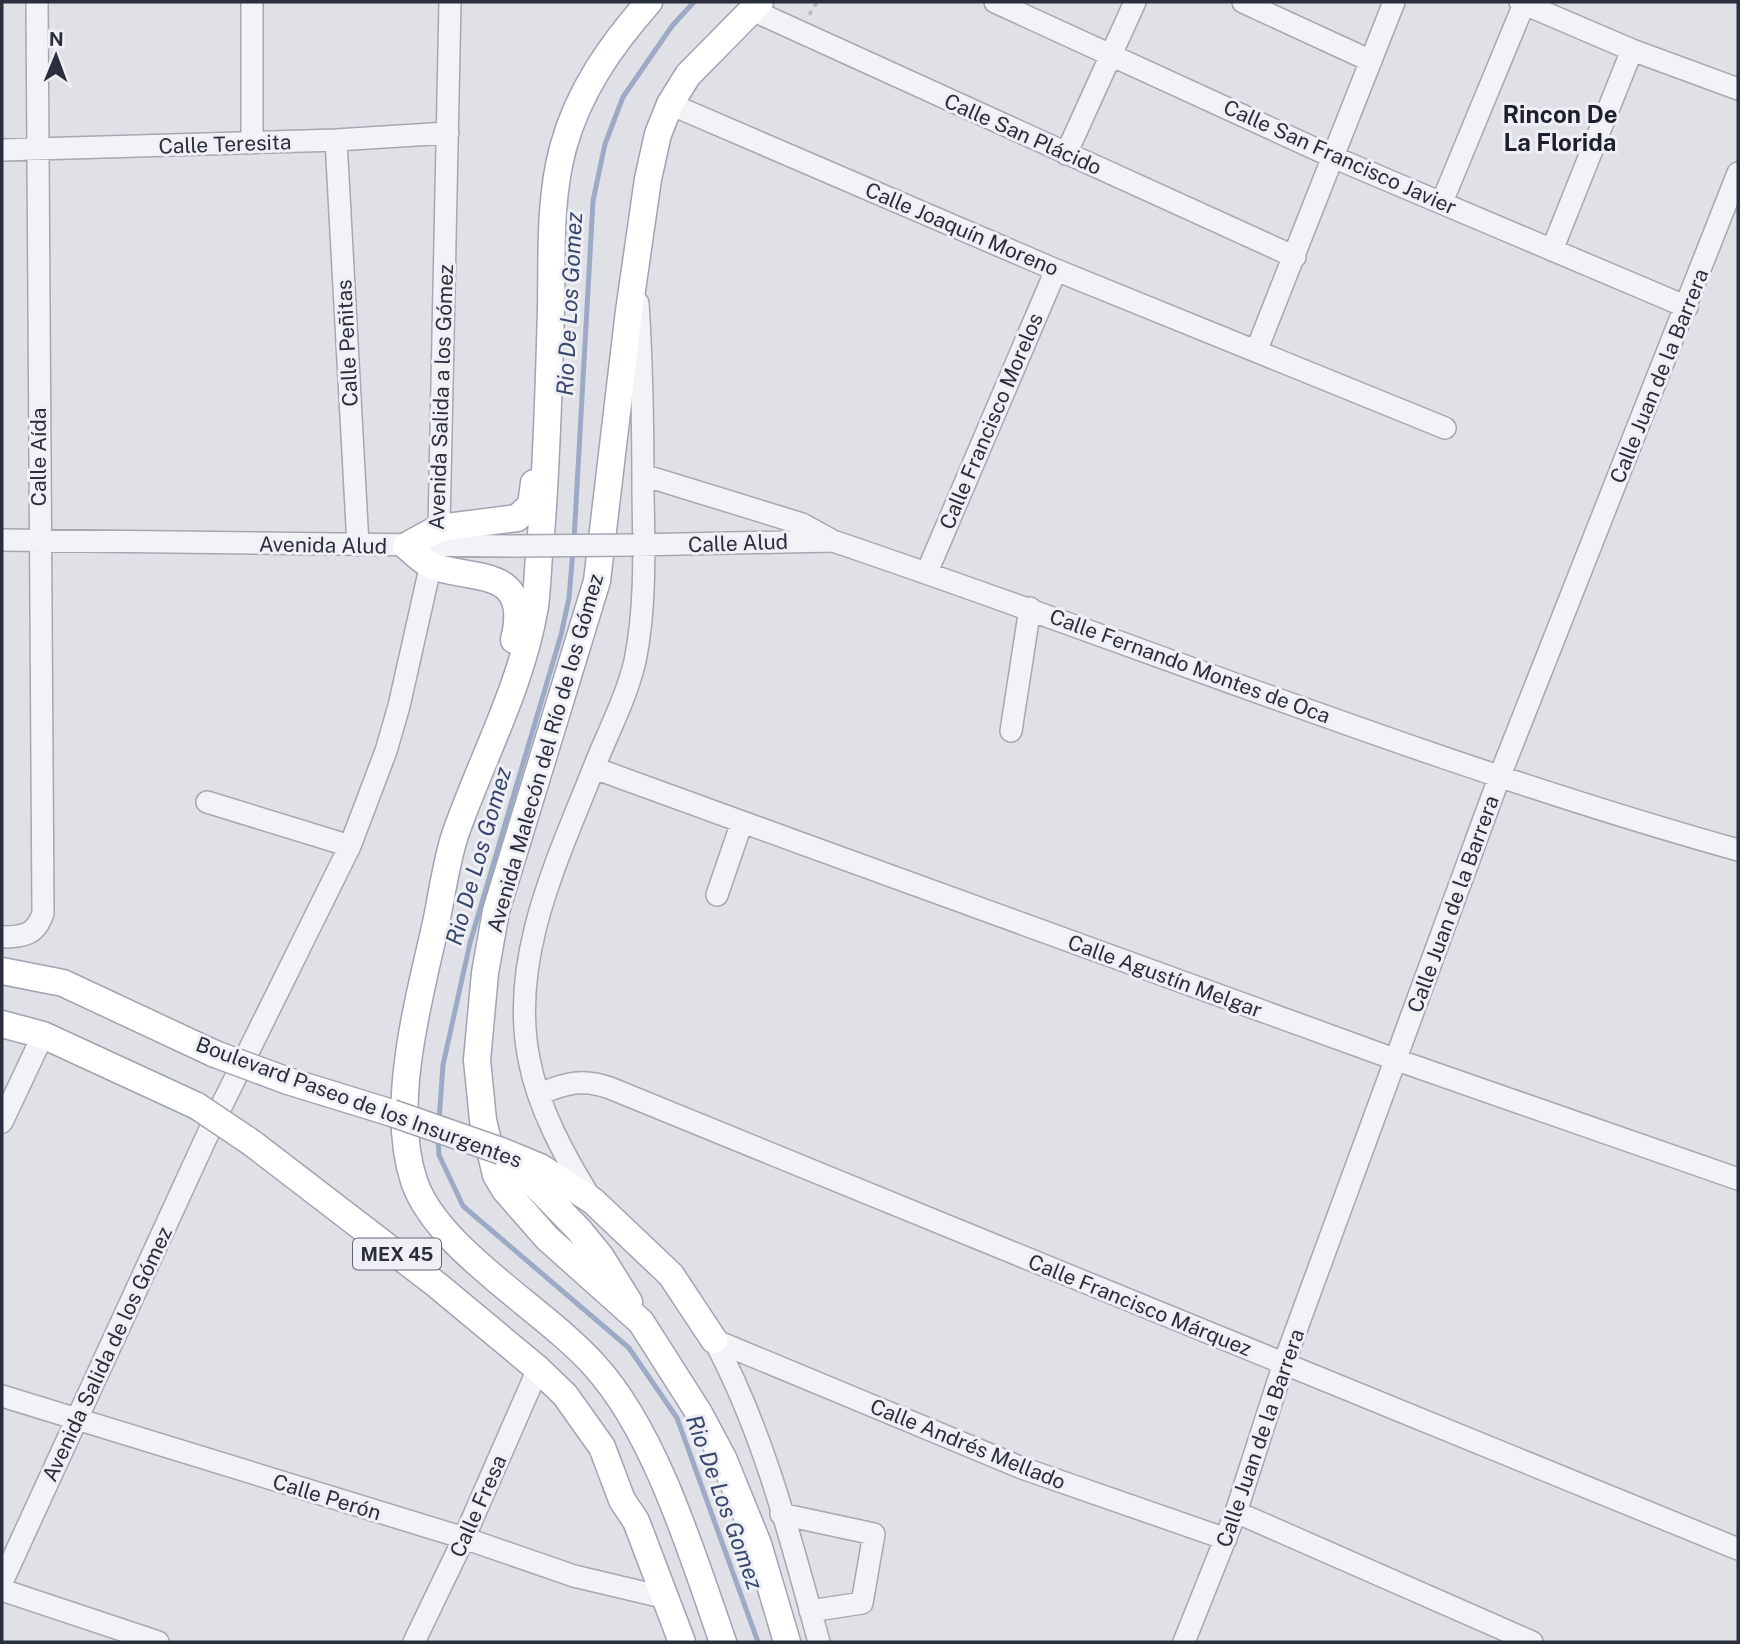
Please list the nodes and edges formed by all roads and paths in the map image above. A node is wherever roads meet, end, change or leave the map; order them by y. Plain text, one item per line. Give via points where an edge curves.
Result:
1 (37, 2) edge
2 (252, 2) edge
3 (450, 2) edge
4 (649, 2) edge
5 (995, 2) edge
6 (1135, 2) edge
7 (1243, 2) edge
8 (1394, 2) edge
9 (1522, 3) edge
10 (756, 6) edge
11 (1632, 50) junction
12 (1110, 53) junction
13 (1371, 61) junction
14 (1738, 89) edge
15 (670, 104) junction
16 (449, 133) junction
17 (336, 140) junction
18 (252, 143) junction
19 (2, 150) edge
20 (39, 150) junction
21 (1066, 154) junction
22 (1333, 157) junction
23 (1738, 173) edge
24 (1443, 202) junction
25 (1552, 250) junction
26 (1295, 257) junction
27 (1056, 270) junction
28 (636, 273) junction
29 (552, 277) junction
30 (1687, 307) junction
31 (1257, 349) junction
32 (1445, 428) dead end
33 (643, 475) junction
34 (2, 540) edge
35 (38, 540) junction
36 (833, 541) junction
37 (358, 545) junction
38 (405, 546) junction
39 (435, 546) junction
40 (639, 546) junction
41 (927, 572) junction
42 (1030, 608) junction
43 (1011, 731) dead end
44 (594, 768) junction
45 (1499, 778) junction
46 (207, 802) dead end
47 (742, 822) junction
48 (454, 838) junction
49 (350, 846) junction
50 (1738, 850) edge
51 (717, 895) dead end
52 (2, 937) edge
53 (2, 971) edge
54 (2, 1024) edge
55 (43, 1035) junction
56 (1397, 1060) junction
57 (540, 1094) junction
58 (204, 1116) junction
59 (2, 1122) edge
60 (503, 1152) junction
61 (1738, 1179) edge
62 (593, 1201) junction
63 (641, 1322) junction
64 (714, 1340) junction
65 (1284, 1363) junction
66 (538, 1369) junction
67 (2, 1396) edge
68 (78, 1421) junction
69 (622, 1500) junction
70 (1236, 1513) junction
71 (781, 1514) junction
72 (464, 1538) junction
73 (1226, 1539) junction
74 (1738, 1549) edge
75 (2, 1582) edge
76 (2, 1590) edge
77 (653, 1595) junction
78 (810, 1611) junction
79 (1495, 1635) edge
80 (158, 1642) edge
81 (414, 1642) edge
82 (670, 1642) edge
83 (682, 1642) edge
84 (723, 1642) edge
85 (787, 1642) edge
86 (819, 1642) edge
87 (1184, 1642) edge
88 (1532, 1642) edge

1 - 20 street, Calle Aída
2 - 18 street
3 - 16 street, Avenida Salida a los Gómez
4 - 29 main road via 607,54 572,121 556,181
5 - 12 street, Calle San Francisco Javier
6 - 12 street
7 - 13 street
8 - 13 street
9 - 11 street
9 - 24 street
10 - 15 main road, Avenida Malecón del Río de los Gómez via 688,75
10 - 21 street, Calle San Plácido
11 - 14 street
11 - 25 street
12 - 21 street
12 - 22 street, Calle San Francisco Javier
13 - 22 street
15 - 27 street, Calle Joaquín Moreno
15 - 28 main road, Avenida Malecón del Río de los Gómez via 648,179
16 - 17 street, Calle Teresita
16 - 39 street, Avenida Salida a los Gómez
17 - 18 street, Calle Teresita
17 - 37 street, Calle Peñitas
18 - 20 street, Calle Teresita
19 - 20 street, Calle Teresita
20 - 35 street, Calle Aída
21 - 26 street, Calle San Plácido
22 - 24 street, Calle San Francisco Javier
22 - 26 street
23 - 30 street, Calle Juan de la Barrera
24 - 25 street, Calle San Francisco Javier
25 - 30 street, Calle San Francisco Javier
26 - 31 street
27 - 31 street, Calle Joaquín Moreno
27 - 41 street, Calle Francisco Morelos
28 - 33 street, Avenida Malecón del Río de los Gómez via 645,398
28 - 63 main road, Avenida Malecón del Río de los Gómez via 597,581 496,911 477,1060 488,1149 505,1190 547,1237
29 - 39 main road via 538,321 531,505 517,518
29 - 48 main road via 548,430 535,606 523,654
30 - 45 street, Calle Juan de la Barrera
31 - 32 street, Calle Joaquín Moreno
33 - 36 street, Calle Fernando Montes de Oca via 802,524
33 - 40 street, Avenida Malecón del Río de los Gómez
34 - 35 street, Avenida Alud
35 - 37 street, Avenida Alud
35 - 52 street, Calle Aída via 43,913 30,934
36 - 40 street, Calle Alud
36 - 41 street, Calle Fernando Montes de Oca
37 - 38 street, Avenida Alud
38 - 39 main road
38 - 39 main road
39 - 40 street, bridge
39 - 48 main road via 508,591 518,616 515,638 469,766
39 - 49 street, Avenida Salida a los Gómez via 399,706
40 - 44 street, Avenida Malecón del Río de los Gómez via 634,664 627,692
41 - 42 street, Calle Fernando Montes de Oca
42 - 43 street
42 - 45 street, Calle Fernando Montes de Oca
44 - 47 street, Calle Agustín Melgar
44 - 57 street, Avenida Malecón del Río de los Gómez via 532,938 524,1018 528,1058
45 - 50 street, Calle Fernando Montes de Oca
45 - 56 street, Calle Juan de la Barrera
46 - 49 street
47 - 51 street
47 - 56 street, Calle Agustín Melgar
48 - 84 main road via 409,1063 406,1150 415,1184 436,1219 464,1249 595,1366 611,1387 651,1458
49 - 58 street, Avenida Salida a los Gómez
53 - 60 main road, Boulevard Paseo de los Insurgentes, bridge via 63,983 215,1054
54 - 55 main road, MEX 45
55 - 58 main road, MEX 45
55 - 59 street
56 - 61 street, Calle Agustín Melgar
56 - 65 street, Calle Juan de la Barrera
57 - 62 street, Avenida Malecón del Río de los Gómez via 563,1151
57 - 65 street, Calle Francisco Márquez via 569,1083 597,1083
58 - 66 main road, MEX 45, bridge via 253,1143
58 - 68 street, Avenida Salida de los Gómez
60 - 62 main road, Boulevard Paseo de los Insurgentes via 540,1167
60 - 63 main road via 601,1257
62 - 64 main road, Avenida Malecón del Río de los Gómez via 671,1275
63 - 85 main road, Avenida Malecón del Río de los Gómez via 723,1458 758,1544
64 - 71 street, Avenida Malecón del Río de los Gómez via 738,1385
64 - 73 street, Calle Andrés Mellado via 1022,1468
65 - 70 street, Calle Juan de la Barrera
65 - 74 street, Calle Francisco Márquez
66 - 69 main road, MEX 45 via 565,1395 602,1447
66 - 72 street, Calle Fresa
67 - 68 street, Calle Perón
68 - 72 street, Calle Perón
68 - 75 street, Avenida Salida de los Gómez
69 - 77 street, MEX 45
69 - 83 main road via 635,1521
70 - 73 street, Calle Juan de la Barrera
70 - 79 street
71 - 78 street, Avenida Malecón del Río de los Gómez
71 - 78 street via 874,1534 862,1603
72 - 77 street, Calle Perón via 574,1576
72 - 81 street, Calle Fresa
73 - 87 street, Calle Juan de la Barrera
76 - 80 street
77 - 82 street, MEX 45
78 - 86 street, Avenida Malecón del Río de los Gómez
79 - 88 street

